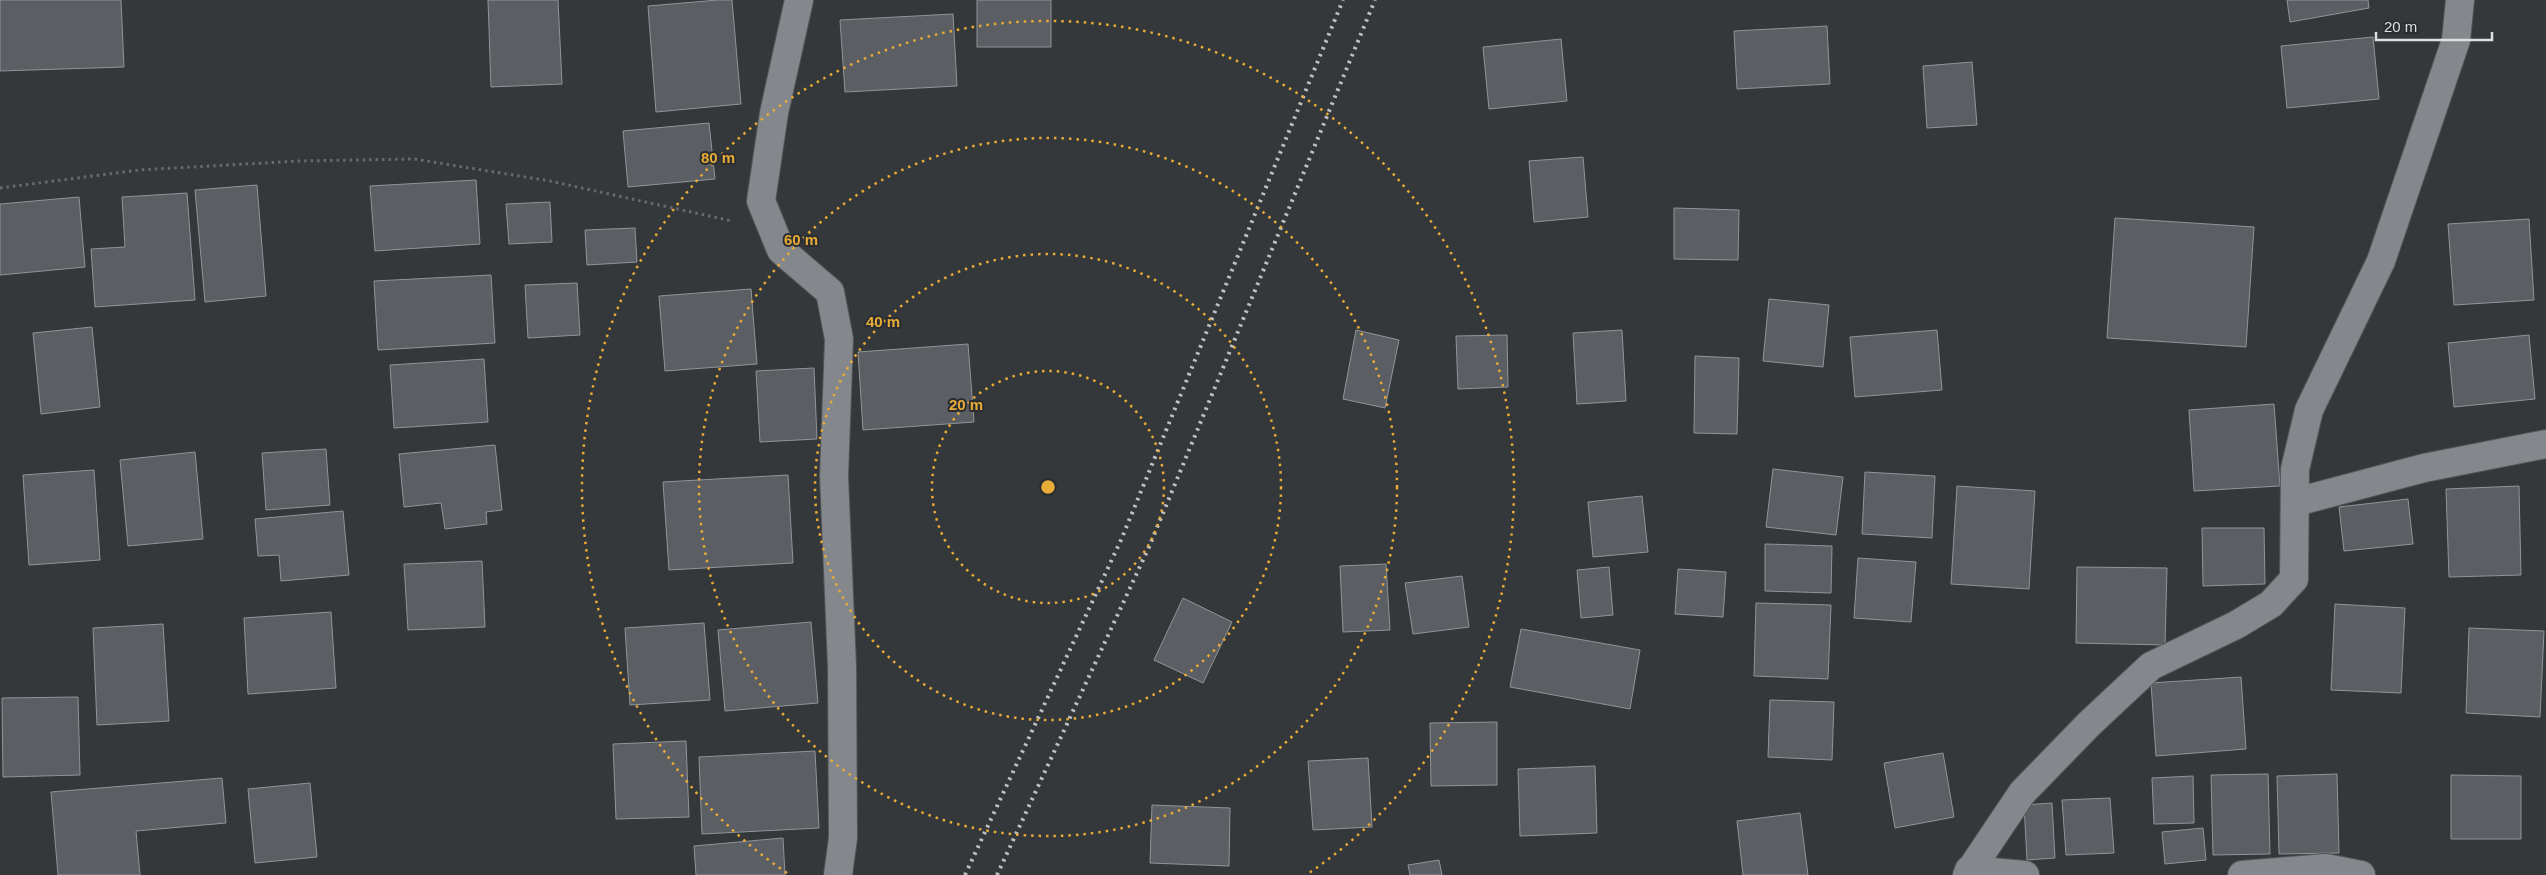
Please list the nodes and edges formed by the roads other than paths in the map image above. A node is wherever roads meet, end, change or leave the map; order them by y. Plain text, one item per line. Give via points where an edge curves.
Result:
1 (799, 0) edge
2 (2460, 0) edge
3 (2546, 444) edge
4 (2296, 502) junction
5 (1968, 873) edge
6 (838, 875) edge
7 (2025, 875) edge
8 (2242, 875) edge
9 (2361, 875) edge

1 - 6 street via 774,113 761,201 781,250 830,292 839,339 834,476 842,666 842,838
2 - 4 street via 2456,40 2381,261 2309,410 2294,469
3 - 4 street via 2424,468
4 - 5 street via 2294,579 2271,604 2236,625 2151,666 2022,794
5 - 7 street
8 - 9 street via 2326,868

